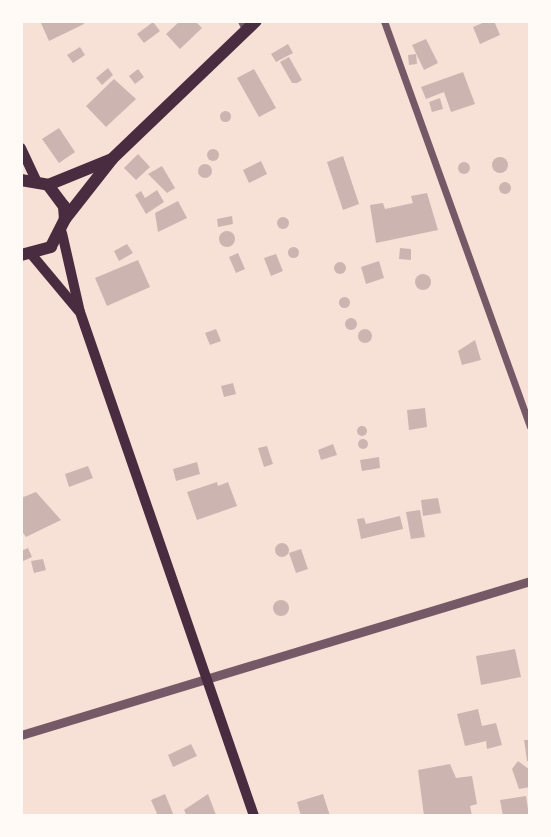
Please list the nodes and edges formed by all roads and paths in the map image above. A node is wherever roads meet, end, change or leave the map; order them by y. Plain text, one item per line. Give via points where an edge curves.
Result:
1 (256, 21) edge
2 (384, 21) edge
3 (244, 26) edge
4 (21, 148) edge
5 (112, 159) junction
6 (21, 180) edge
7 (42, 183) junction
8 (64, 226) junction
9 (26, 255) edge
10 (80, 312) junction
11 (530, 426) edge
12 (530, 581) edge
13 (208, 675) junction
14 (21, 735) edge
15 (254, 816) edge

1 - 3 highway
2 - 11 street
3 - 5 highway
4 - 7 main road
5 - 7 highway
5 - 8 highway
6 - 7 highway
7 - 8 highway via 64,206
8 - 9 highway via 51,247
8 - 10 main road
9 - 10 main road
10 - 13 main road
12 - 13 street
13 - 14 street
13 - 15 main road

